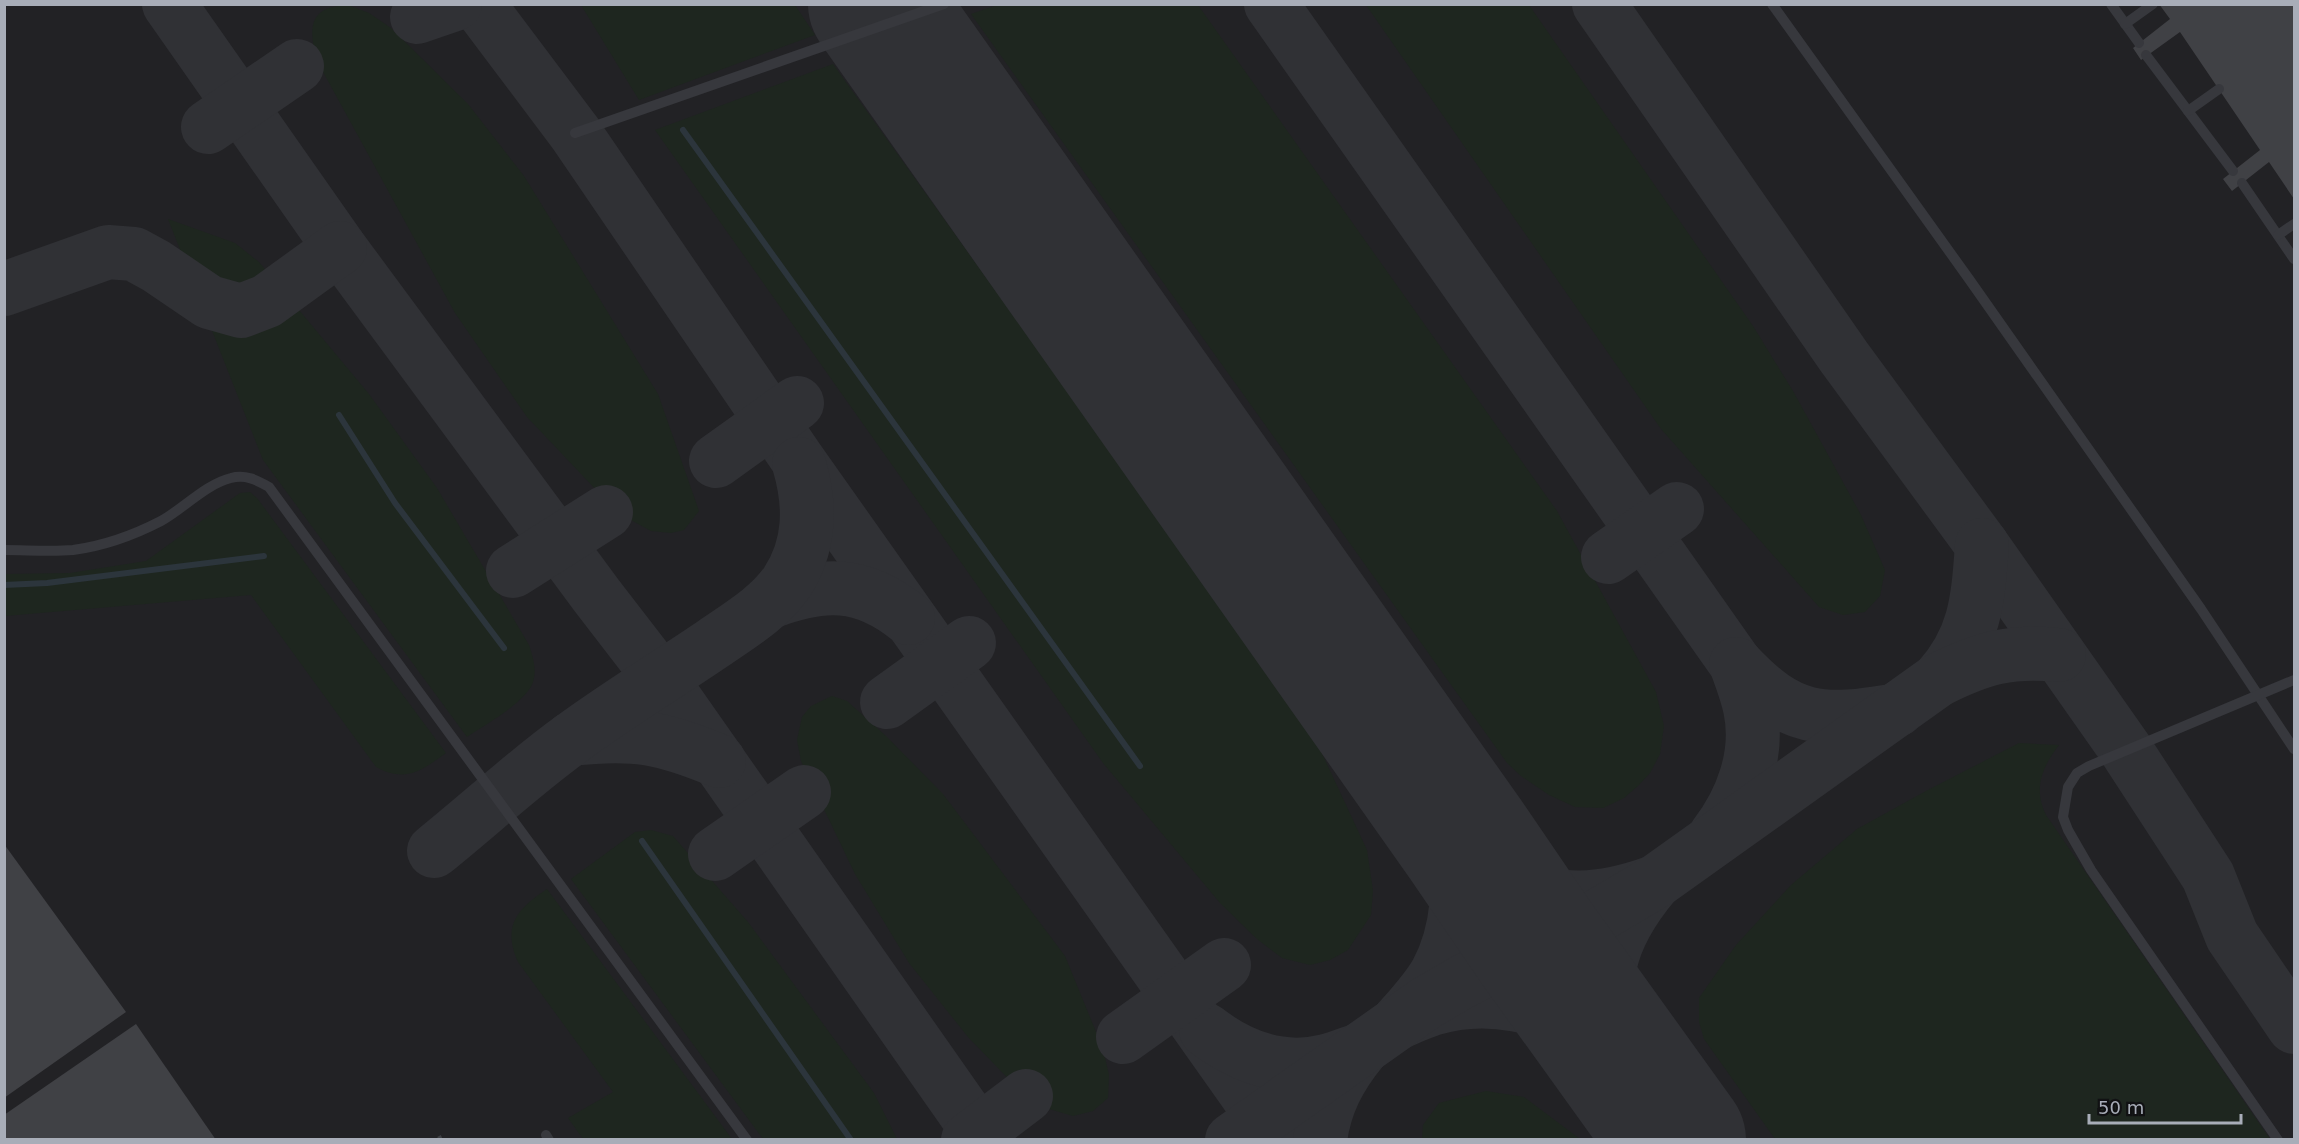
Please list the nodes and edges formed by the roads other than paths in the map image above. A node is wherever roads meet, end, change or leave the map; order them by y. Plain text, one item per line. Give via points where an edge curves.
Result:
1 (944, 4) edge
2 (1772, 4) edge
3 (2111, 4) edge
4 (2153, 4) edge
5 (2125, 24) junction
6 (2139, 44) dead end
7 (2146, 55) dead end
8 (2219, 89) dead end
9 (2188, 111) junction
10 (575, 133) dead end
11 (2233, 171) dead end
12 (2242, 183) dead end
13 (2295, 224) edge
14 (2278, 235) junction
15 (2295, 259) edge
16 (4, 550) edge
17 (2295, 680) edge
18 (2258, 695) junction
19 (2295, 749) edge
20 (747, 1140) edge
21 (2278, 1140) edge

1 - 10 lane
2 - 18 lane
3 - 5 lane
4 - 5 lane
5 - 6 lane
7 - 9 lane
8 - 9 lane
9 - 11 lane
12 - 14 lane
13 - 14 lane
14 - 15 lane
16 - 20 lane via 73,550 117,540 161,521 230,478 244,476 269,488
17 - 18 lane
18 - 19 lane
18 - 21 lane via 2077,773 2068,787 2063,817 2091,870

